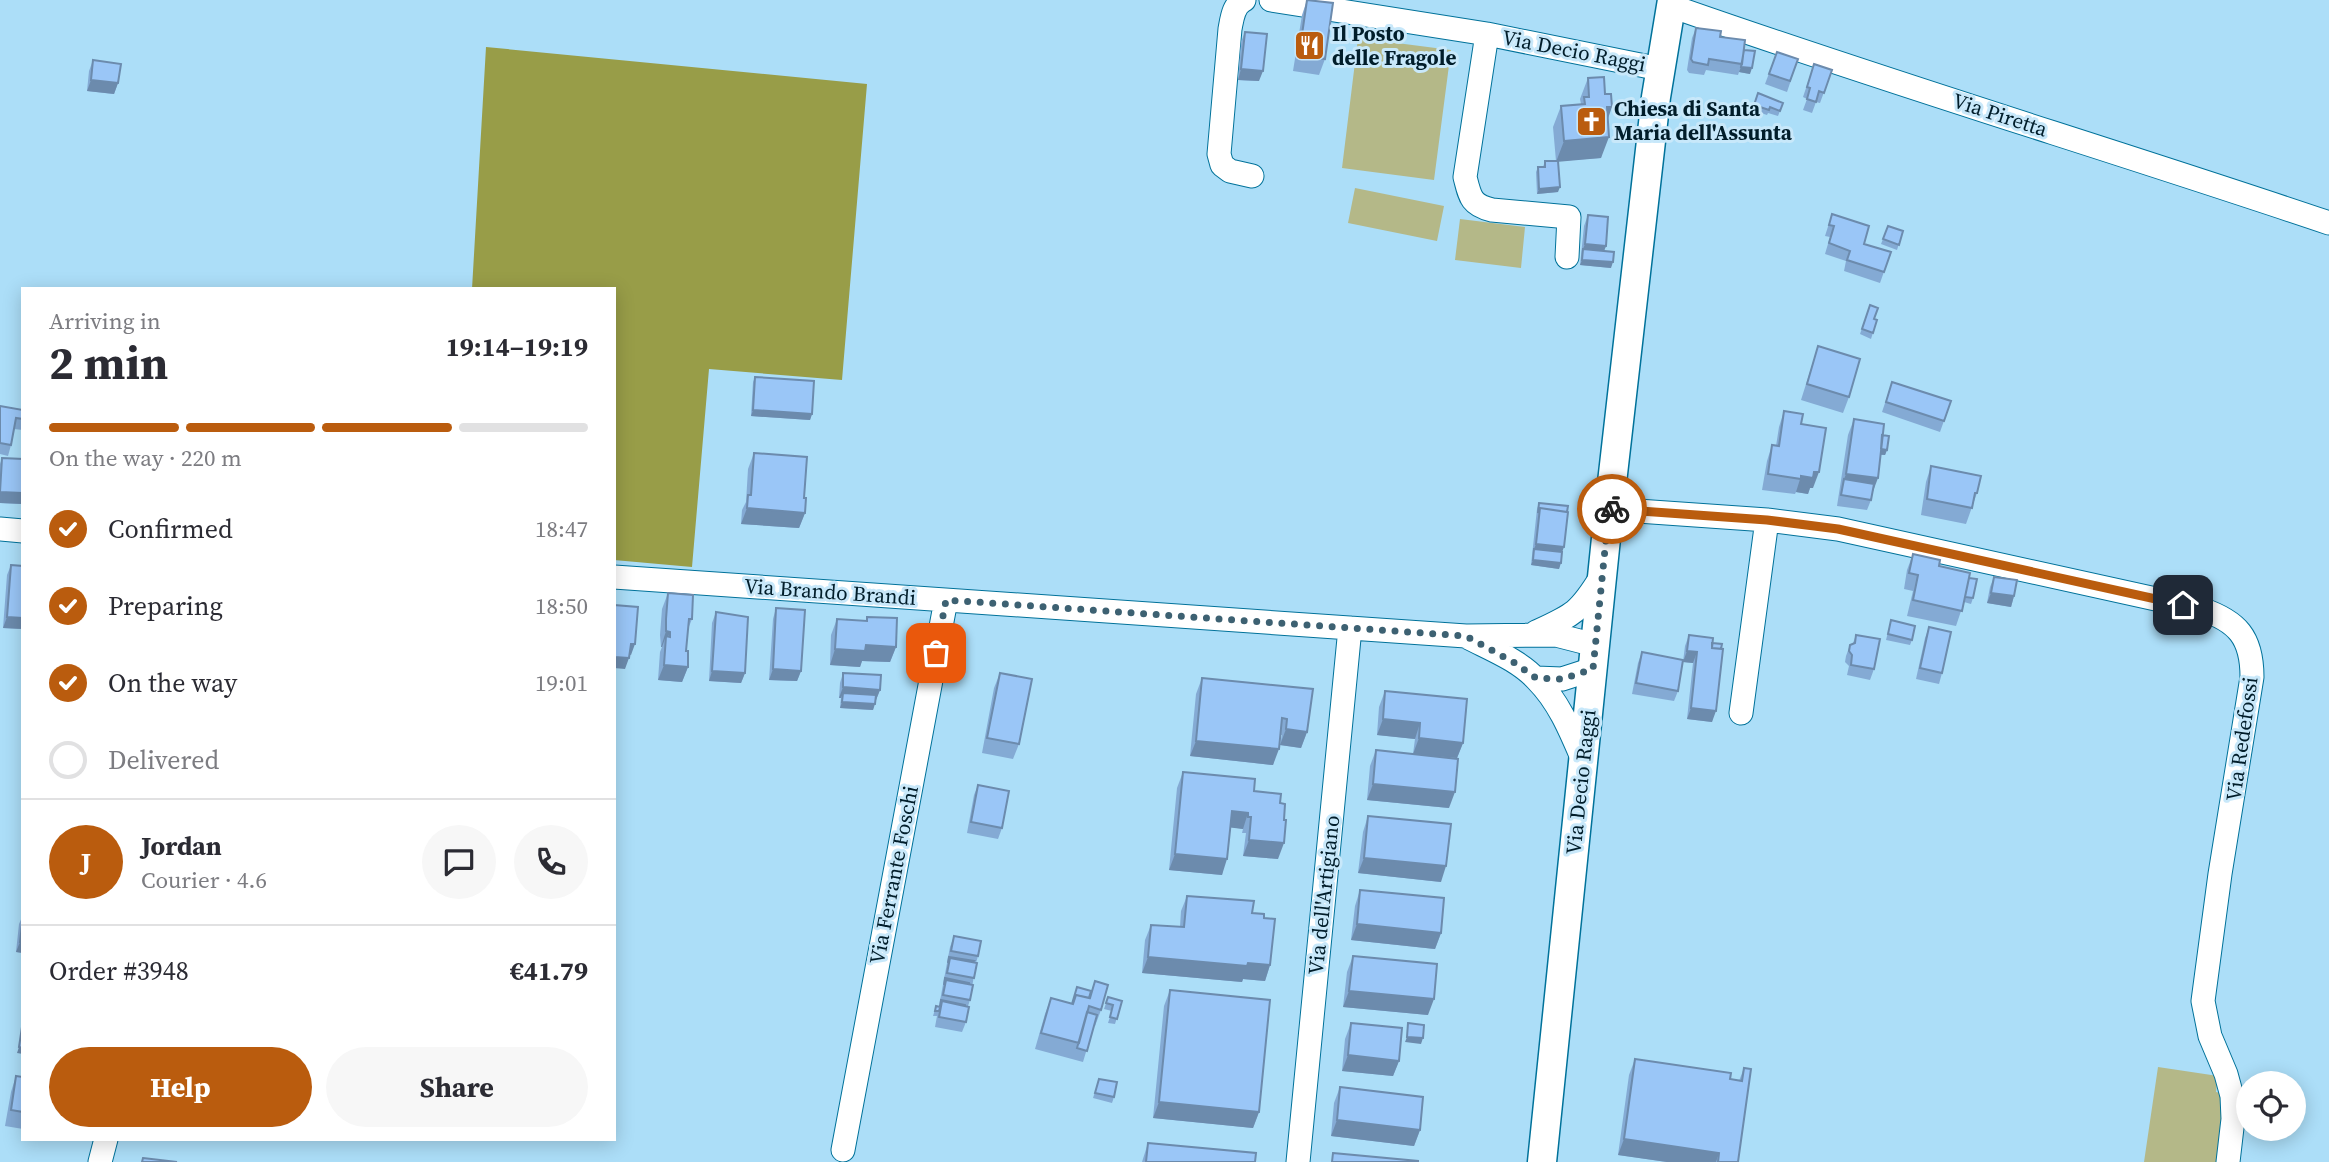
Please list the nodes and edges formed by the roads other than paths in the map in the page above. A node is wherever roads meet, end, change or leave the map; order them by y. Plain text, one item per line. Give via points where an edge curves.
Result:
1 (1244, 0) edge
2 (1271, 0) edge
3 (1672, 3) edge
4 (1487, 34) junction
5 (1660, 69) junction
6 (1252, 176) dead end
7 (2329, 223) edge
8 (1567, 257) dead end
9 (1609, 509) junction
10 (1767, 520) junction
11 (0, 529) edge
12 (21, 531) edge
13 (1602, 575) junction
14 (616, 577) edge
15 (946, 600) junction
16 (1350, 628) junction
17 (1531, 634) junction
18 (1466, 636) junction
19 (1594, 657) junction
20 (1536, 678) junction
21 (1741, 713) dead end
22 (1583, 760) junction
23 (105, 1141) edge
24 (842, 1150) dead end
25 (100, 1162) edge
26 (1298, 1162) edge
27 (1542, 1162) edge
28 (2228, 1162) edge

1 - 6 street via 1233,13 1230,29 1219,154 1230,171
2 - 4 street, Via Decio Raggi
3 - 5 main road, Via Decio Raggi
3 - 7 street, Via Piretta via 1781,45
4 - 5 street, Via Decio Raggi
4 - 8 street, Via Decio Raggi via 1465,177 1469,193 1481,207 1493,210 1569,217
5 - 9 main road, Via Decio Raggi
9 - 10 street, Via Redefossi
9 - 13 main road, Via Decio Raggi
10 - 21 street
10 - 28 street, Via Redefossi via 1838,529 2006,565 2201,609 2235,625 2250,654 2252,677 2203,1001 2210,1036 2232,1096
11 - 12 street
13 - 17 street, Via Brando Brandi via 1584,604 1568,618
13 - 19 main road, Via Decio Raggi
14 - 15 street, Via Brando Brandi
15 - 16 street, Via Brando Brandi
15 - 24 street, Via Ferrante Foschi
16 - 18 street, Via Brando Brandi
16 - 26 street, Via dell'Artigiano
17 - 18 street, Via Brando Brandi
17 - 19 street, Via Brando Brandi via 1570,637
18 - 20 street, Via Brando Brandi
19 - 20 street via 1562,679
19 - 22 main road, Via Decio Raggi
20 - 22 street, Via Brando Brandi via 1558,707
22 - 27 main road, Via Decio Raggi
23 - 25 street

